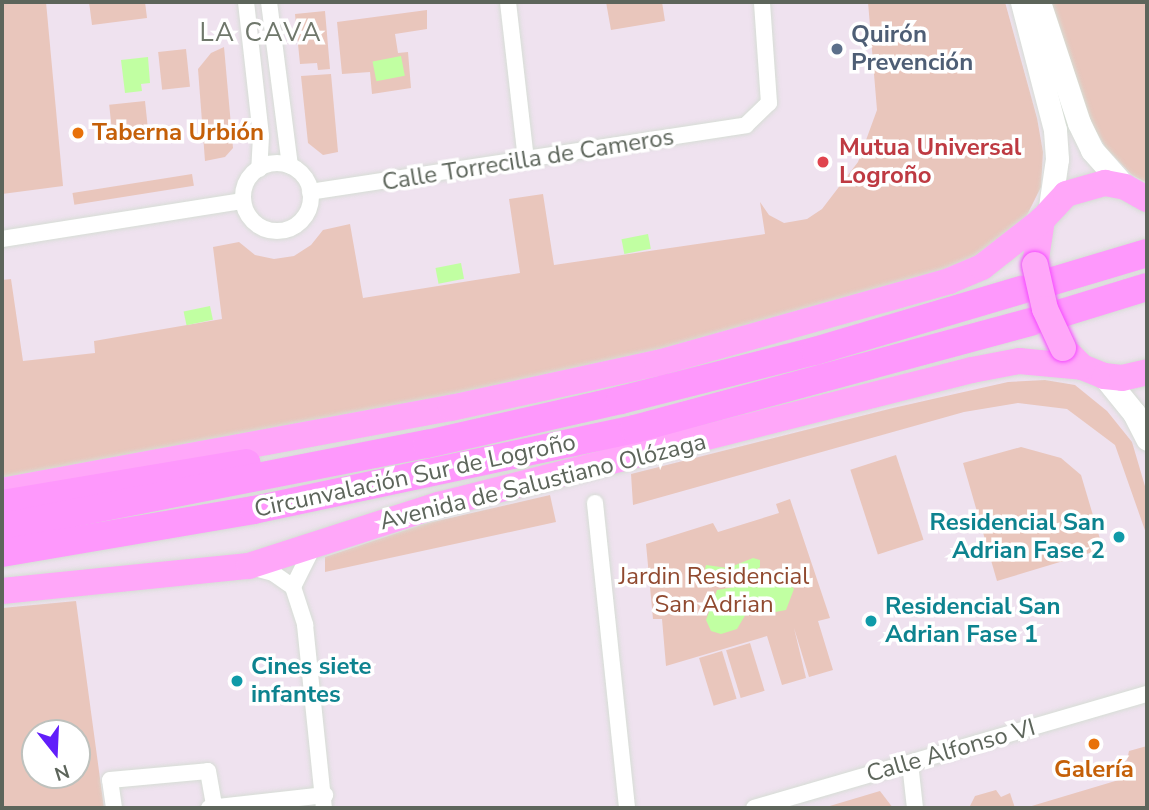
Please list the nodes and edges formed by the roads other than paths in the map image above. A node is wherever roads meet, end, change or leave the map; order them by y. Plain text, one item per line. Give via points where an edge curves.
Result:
1 (246, 2) edge
2 (269, 2) edge
3 (508, 2) edge
4 (762, 2) edge
5 (1022, 2) edge
6 (1040, 2) edge
7 (526, 159) junction
8 (290, 166) junction
9 (259, 169) junction
10 (310, 192) junction
11 (1142, 196) edge
12 (243, 201) junction
13 (1046, 214) junction
14 (2, 239) edge
15 (1147, 253) edge
16 (1044, 273) junction
17 (1147, 287) edge
18 (1021, 290) dead end
19 (1062, 313) dead end
20 (1031, 323) dead end
21 (1093, 372) junction
22 (1147, 372) edge
23 (1147, 439) edge
24 (309, 467) junction
25 (2, 491) edge
26 (595, 503) dead end
27 (2, 504) edge
28 (254, 510) junction
29 (2, 527) edge
30 (313, 547) junction
31 (2, 553) edge
32 (249, 566) junction
33 (2, 570) edge
34 (293, 587) junction
35 (2, 591) edge
36 (1147, 694) edge
37 (910, 763) junction
38 (324, 802) edge
39 (211, 807) edge
40 (114, 808) edge
41 (627, 808) edge
42 (754, 808) edge
43 (915, 808) edge

1 - 9 street via 261,136
2 - 8 street
3 - 7 street
4 - 7 street, Calle Torrecilla de Cameros via 771,94 764,113 746,125
5 - 13 main road via 1055,130 1057,159
6 - 11 main road via 1079,124 1092,150
7 - 10 street, Calle Torrecilla de Cameros
8 - 9 street
8 - 10 street via 307,181
9 - 12 street via 247,182
10 - 12 street via 306,214 289,229 278,231 259,226
11 - 13 main road via 1084,186
12 - 14 street
13 - 16 main road
13 - 25 main road via 992,260 949,281 658,363 451,408
15 - 16 highway
16 - 21 main road, bridge via 1045,309 1063,348
17 - 19 highway
18 - 24 highway, Circunvalación Sur de Logroño via 815,351 621,401
20 - 28 highway, Circunvalación Sur de Logroño via 634,429
21 - 22 main road, Avenida de Salustiano Olózaga via 1122,378
21 - 23 main road via 1134,413
21 - 30 main road, Avenida de Salustiano Olózaga via 1019,361 972,370 438,505
24 - 27 highway via 242,463
24 - 29 highway, Circunvalación Sur de Logroño
26 - 41 street
28 - 31 highway, Circunvalación Sur de Logroño
28 - 33 highway via 150,547
30 - 32 main road, Avenida de Salustiano Olózaga
30 - 34 street
32 - 34 street via 273,573
32 - 35 main road, Avenida de Salustiano Olózaga
34 - 38 street via 305,625
36 - 37 street, Calle Alfonso VI
37 - 42 street, Calle Alfonso VI
37 - 43 street
38 - 39 street
39 - 40 street via 208,771 110,780

